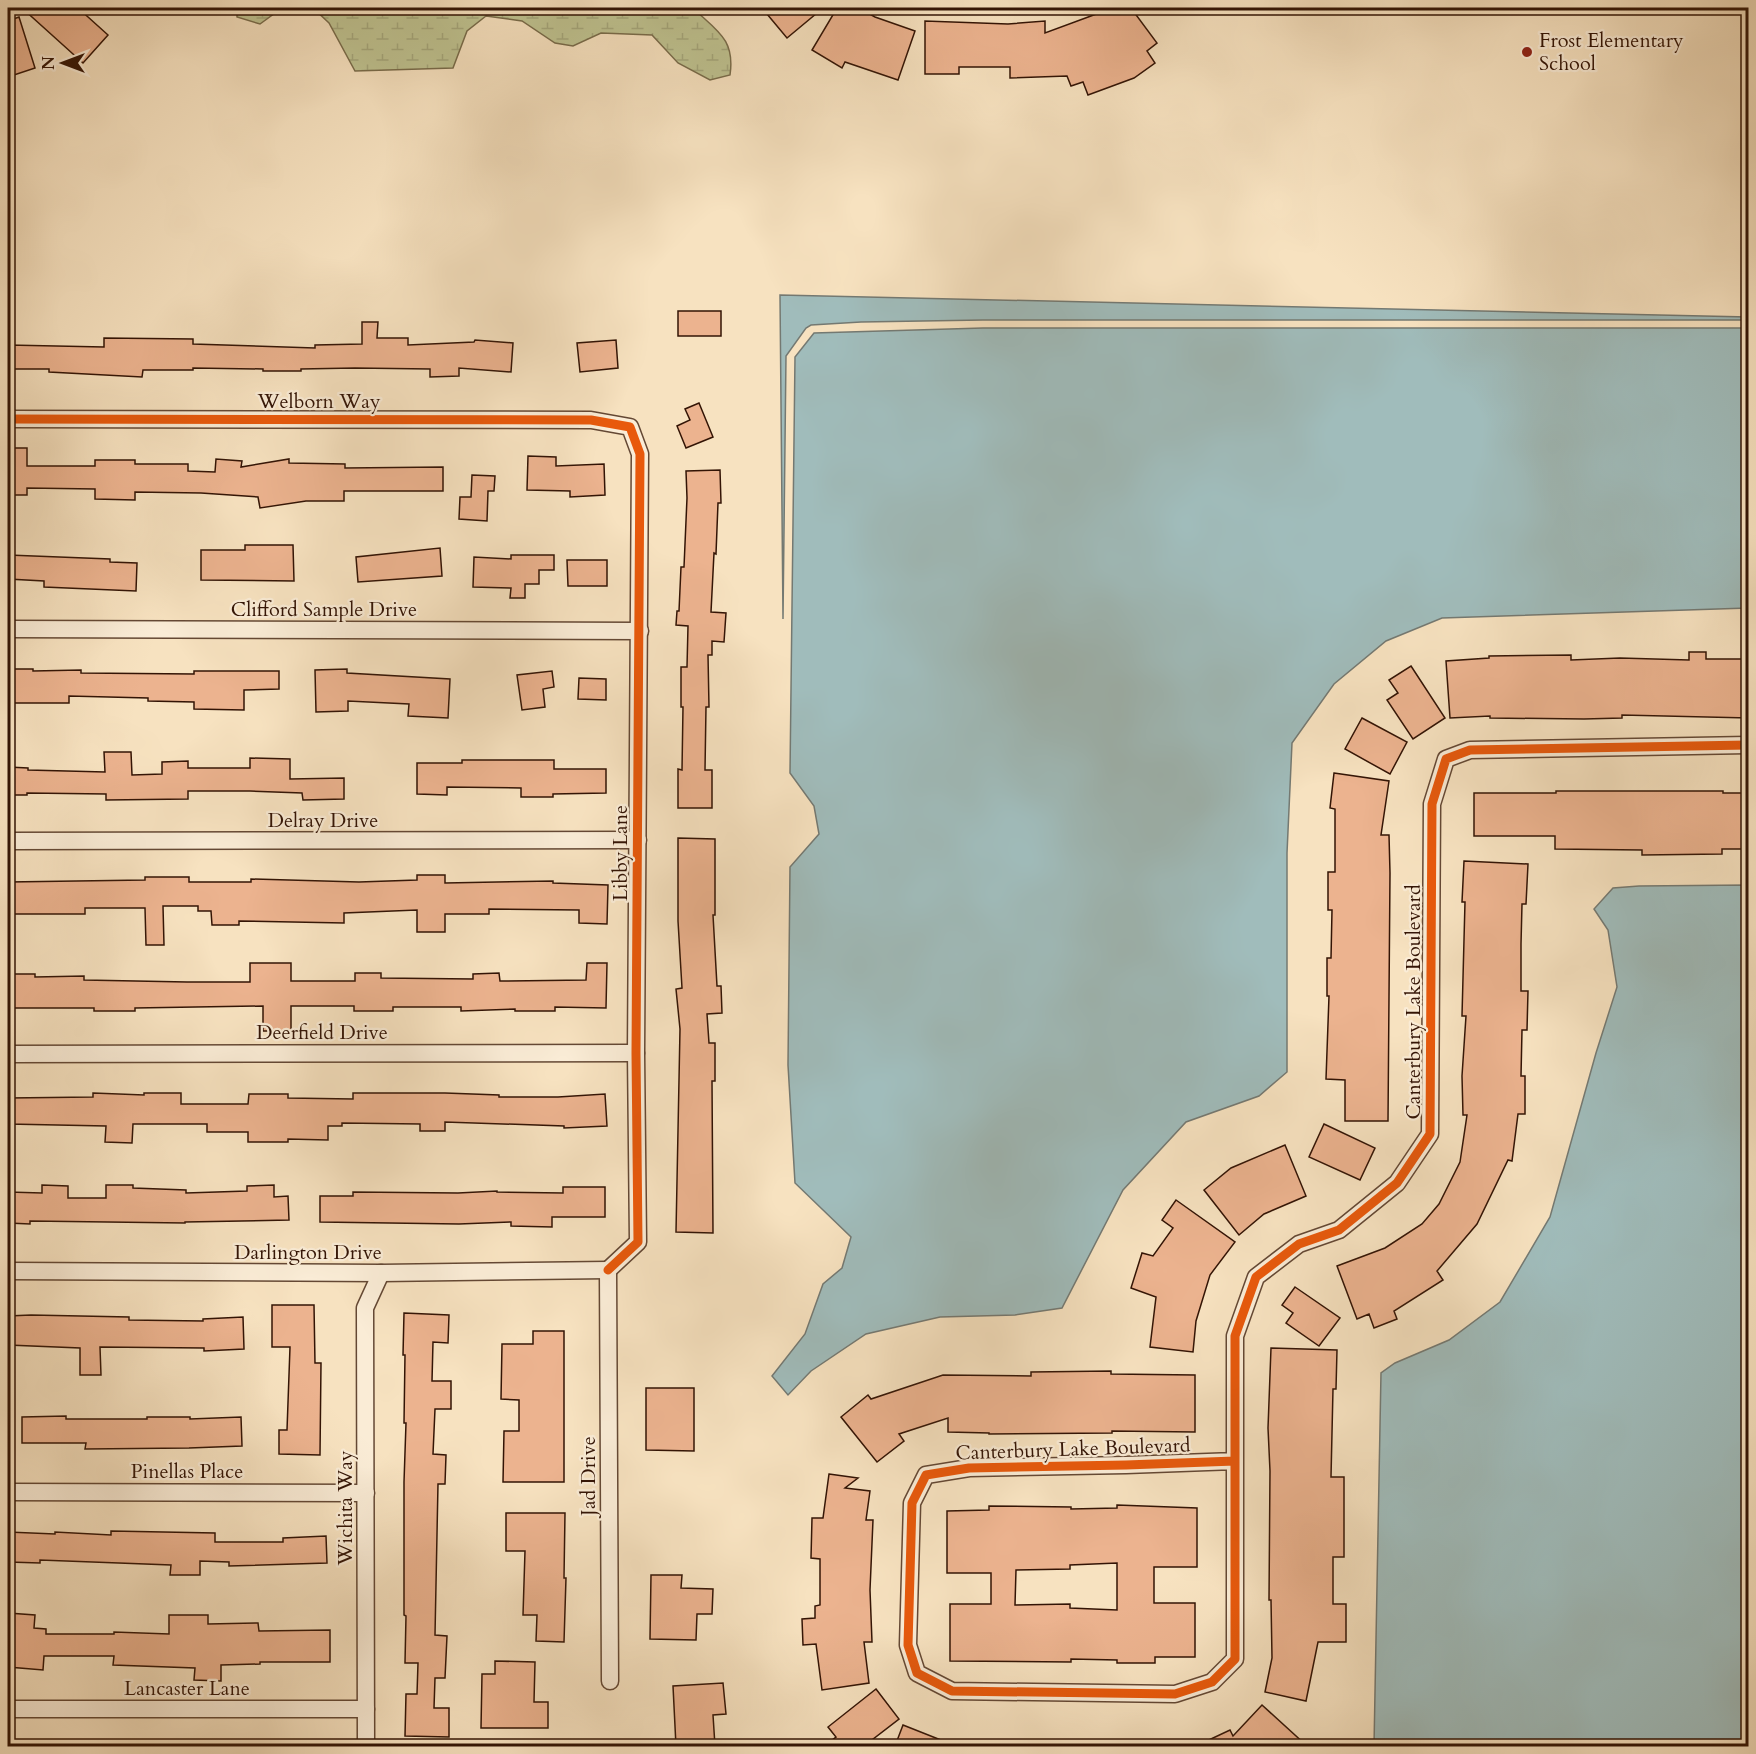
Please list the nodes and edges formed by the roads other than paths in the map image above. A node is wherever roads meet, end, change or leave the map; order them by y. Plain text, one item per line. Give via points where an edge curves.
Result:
1 (8, 419) edge
2 (630, 427) joint
3 (8, 629) edge
4 (640, 631) junction
5 (1749, 745) edge
6 (638, 840) junction
7 (8, 841) edge
8 (636, 1053) junction
9 (8, 1054) edge
10 (608, 1270) junction
11 (8, 1271) edge
12 (381, 1273) junction
13 (1235, 1461) junction
14 (8, 1492) edge
15 (366, 1493) junction
16 (610, 1681) dead end
17 (8, 1709) edge
18 (366, 1709) junction
19 (366, 1746) edge

1 - 2 street, Welborn Way via 591,420
2 - 4 street, Libby Lane via 640,454
3 - 4 street, Clifford Sample Drive
4 - 6 street, Libby Lane
5 - 13 street, Canterbury Lake Boulevard via 1470,750 1446,759 1432,804 1430,1134 1397,1183 1339,1230 1299,1244 1256,1277 1235,1336
6 - 7 street, Delray Drive
6 - 8 street, Libby Lane
8 - 9 street, Deerfield Drive
8 - 10 street, Libby Lane via 638,1242
10 - 12 street, Darlington Drive
10 - 16 street, Jad Drive
11 - 12 street, Darlington Drive
12 - 15 street, Wichita Way via 365,1308
13 - 13 street, Canterbury Lake Boulevard via 1235,1659 1212,1682 1175,1694 952,1691 917,1673 908,1645 912,1503 926,1475 969,1468
14 - 15 street, Pinellas Place
15 - 18 street, Wichita Way
17 - 18 street, Lancaster Lane
18 - 19 street, Wichita Way

